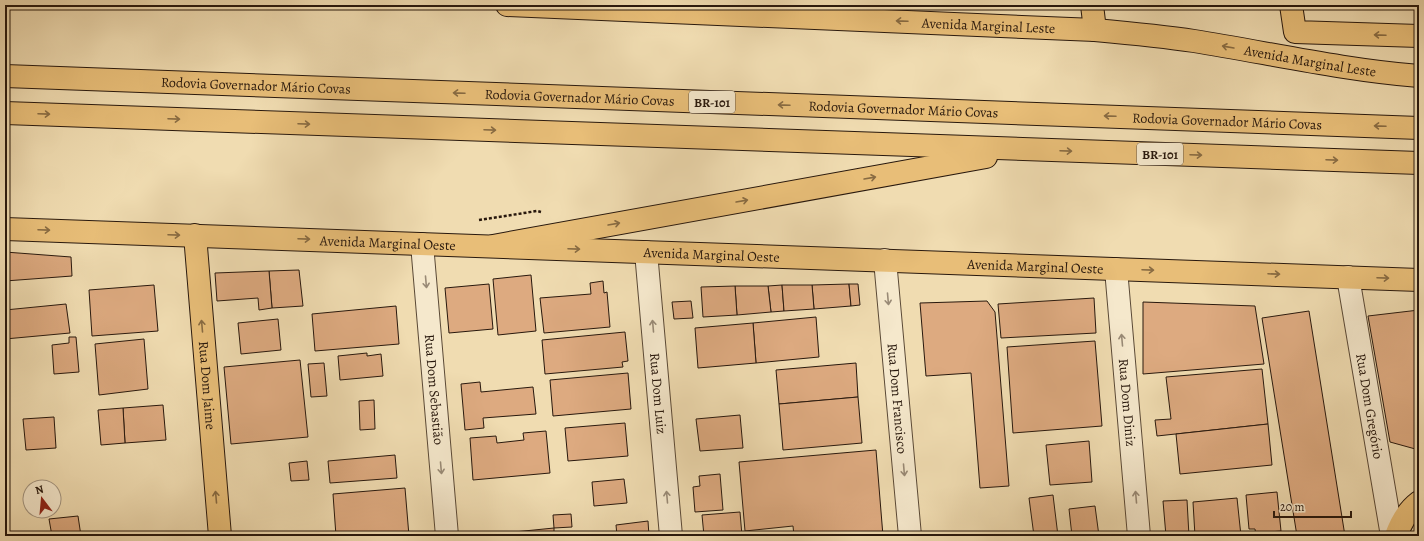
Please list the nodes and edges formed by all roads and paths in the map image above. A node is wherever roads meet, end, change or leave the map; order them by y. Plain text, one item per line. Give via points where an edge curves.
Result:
1 (507, 5) edge
2 (1092, 5) edge
3 (1291, 5) edge
4 (633, 8) edge
5 (863, 12) edge
6 (1094, 30) junction
7 (1419, 36) edge
8 (5, 76) edge
9 (1419, 76) edge
10 (5, 113) edge
11 (1419, 128) edge
12 (1027, 149) junction
13 (1419, 163) edge
14 (5, 229) edge
15 (195, 235) junction
16 (422, 244) junction
17 (493, 246) junction
18 (646, 252) junction
19 (885, 260) junction
20 (1116, 269) junction
21 (1348, 277) junction
22 (1419, 280) edge
23 (1419, 502) edge
24 (220, 536) edge
25 (447, 536) edge
26 (671, 536) edge
27 (910, 536) edge
28 (1139, 536) edge
29 (1392, 536) edge
30 (1396, 536) edge

1 - 4 main road, Avenida Marginal Leste
2 - 6 main road
7 -> 3 main road, Avenida Marginal Leste via 1295,32
4 - 5 main road, Avenida Marginal Leste
6 -> 5 main road, Avenida Marginal Leste
9 -> 6 main road, Avenida Marginal Leste via 1384,73 1147,34
11 -> 8 main road, Rodovia Governador Mário Covas / BR-101
10 -> 12 main road, BR-101
12 -> 13 main road, BR-101
17 -> 12 main road
14 -> 15 main road, Avenida Marginal Oeste
15 -> 16 main road, Avenida Marginal Oeste
24 -> 15 main road, Rua Dom Jaime
16 - 17 main road, Avenida Marginal Oeste
16 -> 25 street, Rua Dom Sebastião
17 -> 18 main road, Avenida Marginal Oeste
18 - 19 main road, Avenida Marginal Oeste
26 -> 18 street, Rua Dom Luiz
19 - 20 main road, Avenida Marginal Oeste
19 -> 27 street, Rua Dom Francisco
20 -> 21 main road, Avenida Marginal Oeste
28 -> 20 street, Rua Dom Diniz
21 -> 22 main road, Avenida Marginal Oeste
21 - 29 street, Rua Dom Gregório
23 - 30 main road via 1408,512

